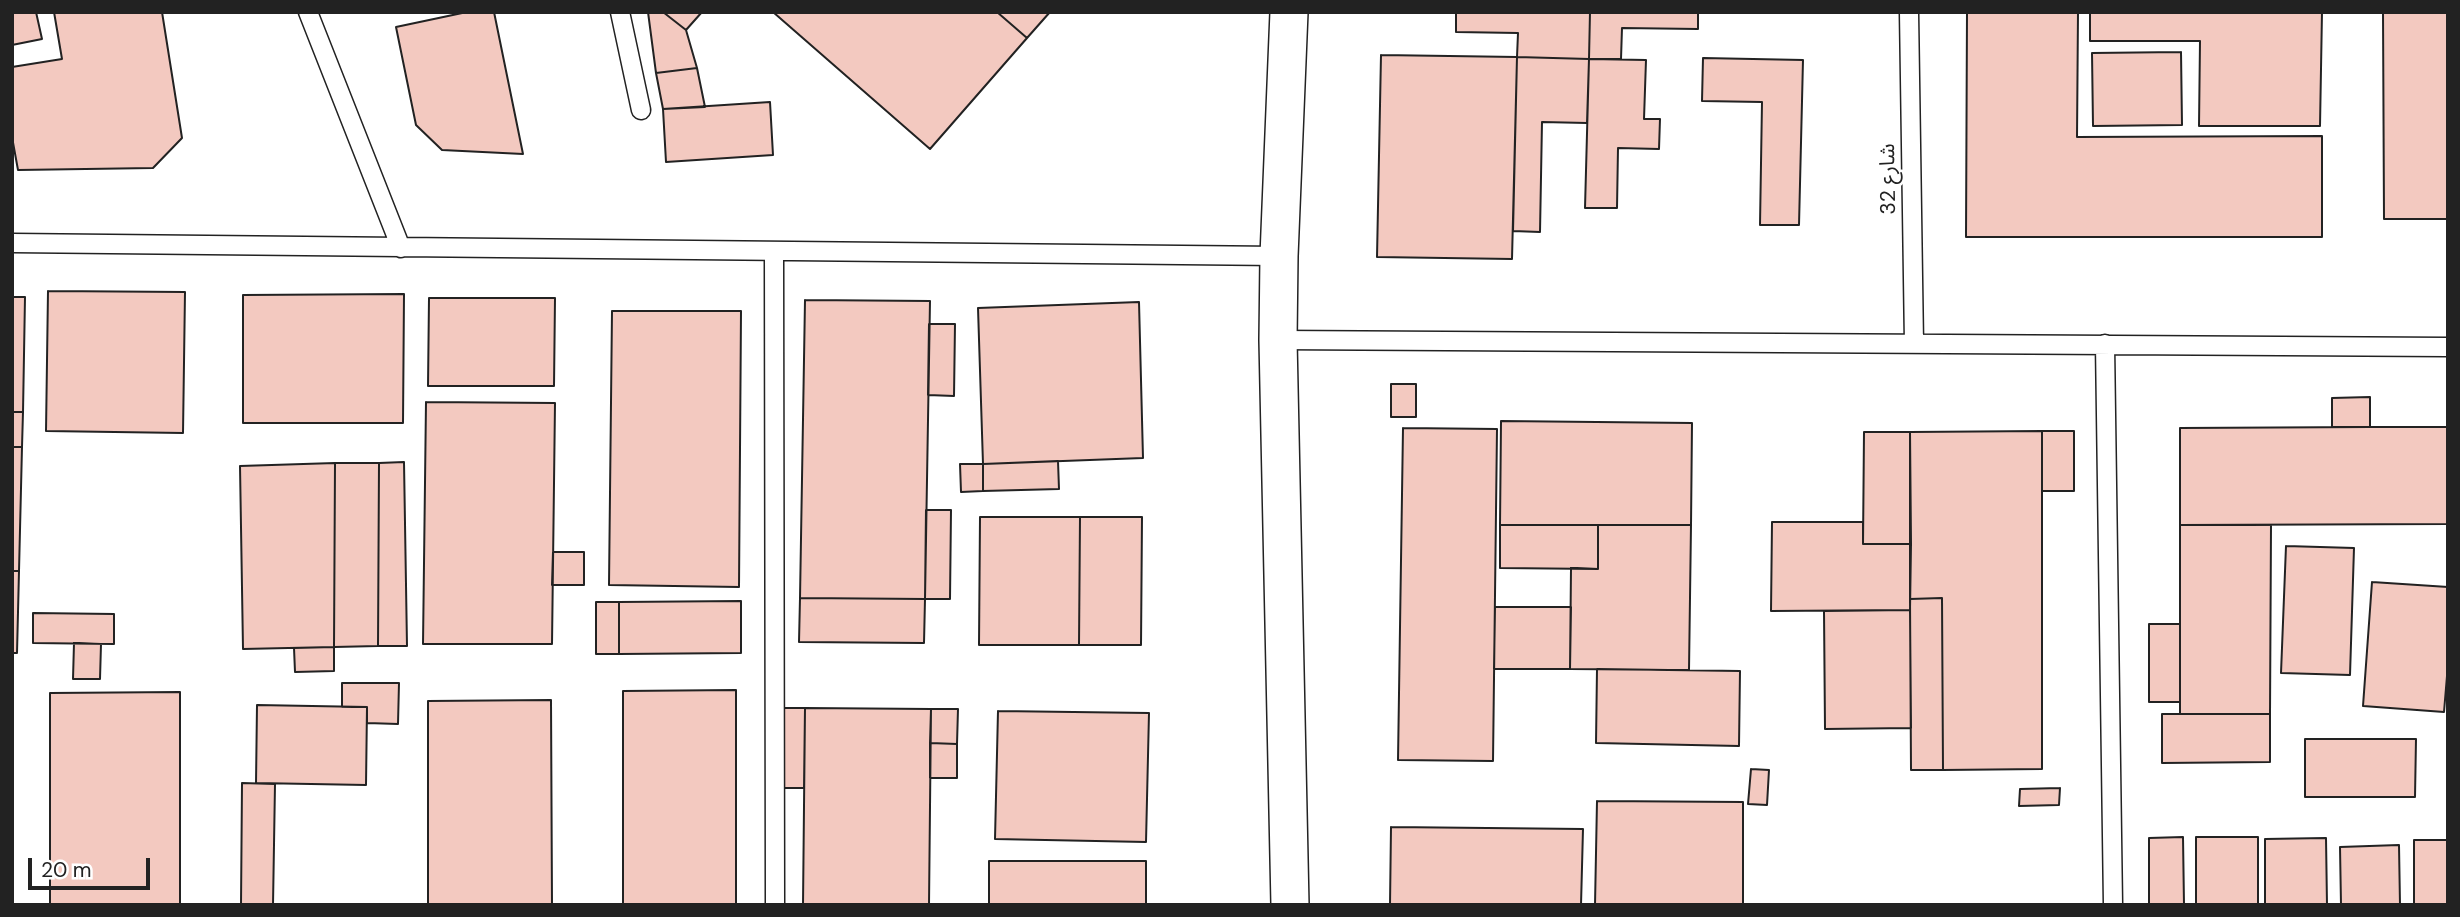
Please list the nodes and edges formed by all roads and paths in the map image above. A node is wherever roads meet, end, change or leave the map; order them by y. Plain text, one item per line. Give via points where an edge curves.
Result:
1 (308, 12) edge
2 (620, 12) edge
3 (1289, 12) edge
4 (1909, 12) edge
5 (641, 110) dead end
6 (12, 243) edge
7 (401, 248) junction
8 (774, 251) junction
9 (1279, 256) junction
10 (1278, 340) junction
11 (1914, 344) junction
12 (2105, 344) junction
13 (2448, 347) edge
14 (775, 905) edge
15 (1290, 905) edge
16 (2113, 905) edge

1 - 7 lane
2 - 5 lane
3 - 9 street
4 - 11 lane, شارع 32
6 - 7 lane
7 - 8 lane
8 - 9 lane
8 - 14 lane
9 - 10 street
10 - 11 lane
10 - 15 street
11 - 12 lane
12 - 13 lane
12 - 16 lane

